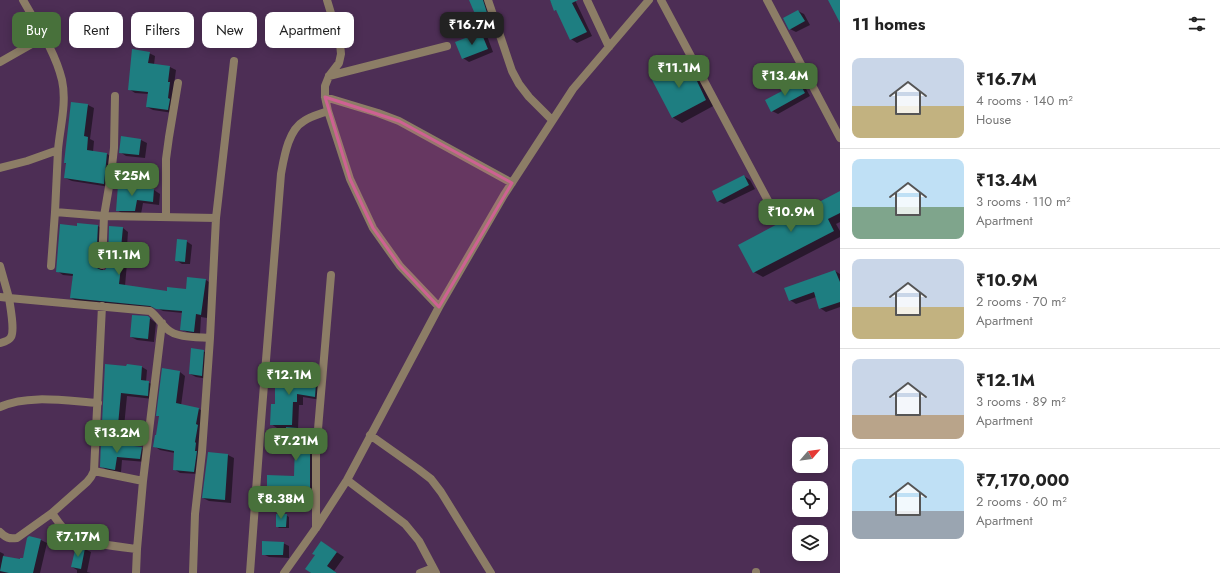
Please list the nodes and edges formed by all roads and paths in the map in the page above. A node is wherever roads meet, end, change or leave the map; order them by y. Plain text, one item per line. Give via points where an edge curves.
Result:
1 (22, 0) edge
2 (327, 0) edge
3 (488, 0) edge
4 (587, 0) edge
5 (649, 0) edge
6 (661, 0) edge
7 (767, 0) edge
8 (29, 12) edge
9 (447, 46) dead end
10 (609, 47) junction
11 (25, 48) edge
12 (49, 48) edge
13 (234, 61) dead end
14 (0, 62) edge
15 (329, 76) junction
16 (178, 83) dead end
17 (114, 96) dead end
18 (325, 97) junction
19 (328, 111) junction
20 (552, 120) junction
21 (840, 138) edge
22 (58, 150) junction
23 (0, 168) edge
24 (512, 183) junction
25 (55, 212) junction
26 (774, 212) dead end
27 (104, 216) junction
28 (166, 217) junction
29 (216, 218) junction
30 (102, 265) dead end
31 (0, 266) edge
32 (51, 266) dead end
33 (331, 275) dead end
34 (0, 297) edge
35 (10, 298) junction
36 (102, 306) junction
37 (439, 307) junction
38 (162, 323) junction
39 (210, 338) junction
40 (0, 343) edge
41 (98, 403) junction
42 (0, 408) edge
43 (370, 435) junction
44 (94, 471) junction
45 (347, 480) junction
46 (144, 481) junction
47 (52, 513) junction
48 (316, 528) junction
49 (0, 532) edge
50 (136, 550) junction
51 (434, 570) edge
52 (136, 573) edge
53 (193, 573) edge
54 (250, 573) edge
55 (284, 573) edge
56 (420, 573) edge
57 (491, 573) edge

1 - 8 street
2 - 15 street via 341,54
3 - 20 street via 512,71 529,97
4 - 10 street
5 - 10 street
6 - 26 street
7 - 21 street
9 - 15 street
10 - 20 street via 573,89
11 - 14 street
12 - 22 street via 62,80 64,104
13 - 29 street
15 - 18 street via 325,86
16 - 28 street via 167,152
17 - 27 street via 114,148
18 - 19 street
18 - 24 street via 399,121
19 - 37 street via 350,178 373,228 400,266
19 - 54 street via 304,120 297,126 284,156
20 - 24 street
22 - 23 street
22 - 25 street
24 - 37 street
25 - 27 street
25 - 32 street
27 - 28 street
27 - 30 street
28 - 29 street
29 - 39 street
31 - 35 street
33 - 48 street via 316,453
34 - 35 street
35 - 36 street
35 - 40 street via 13,332 11,338
36 - 38 street via 150,311
36 - 41 street
37 - 43 street
38 - 39 street via 168,331 176,335
38 - 46 street
39 - 53 street via 195,514
41 - 42 street via 24,400
41 - 44 street
43 - 45 street
43 - 57 street via 431,479
44 - 46 street
44 - 47 street via 92,477
45 - 48 street
45 - 51 street via 405,524 419,541
46 - 50 street
47 - 49 street via 17,538 10,539
47 - 50 street via 70,534 81,539
48 - 55 street
50 - 52 street
51 - 56 street

